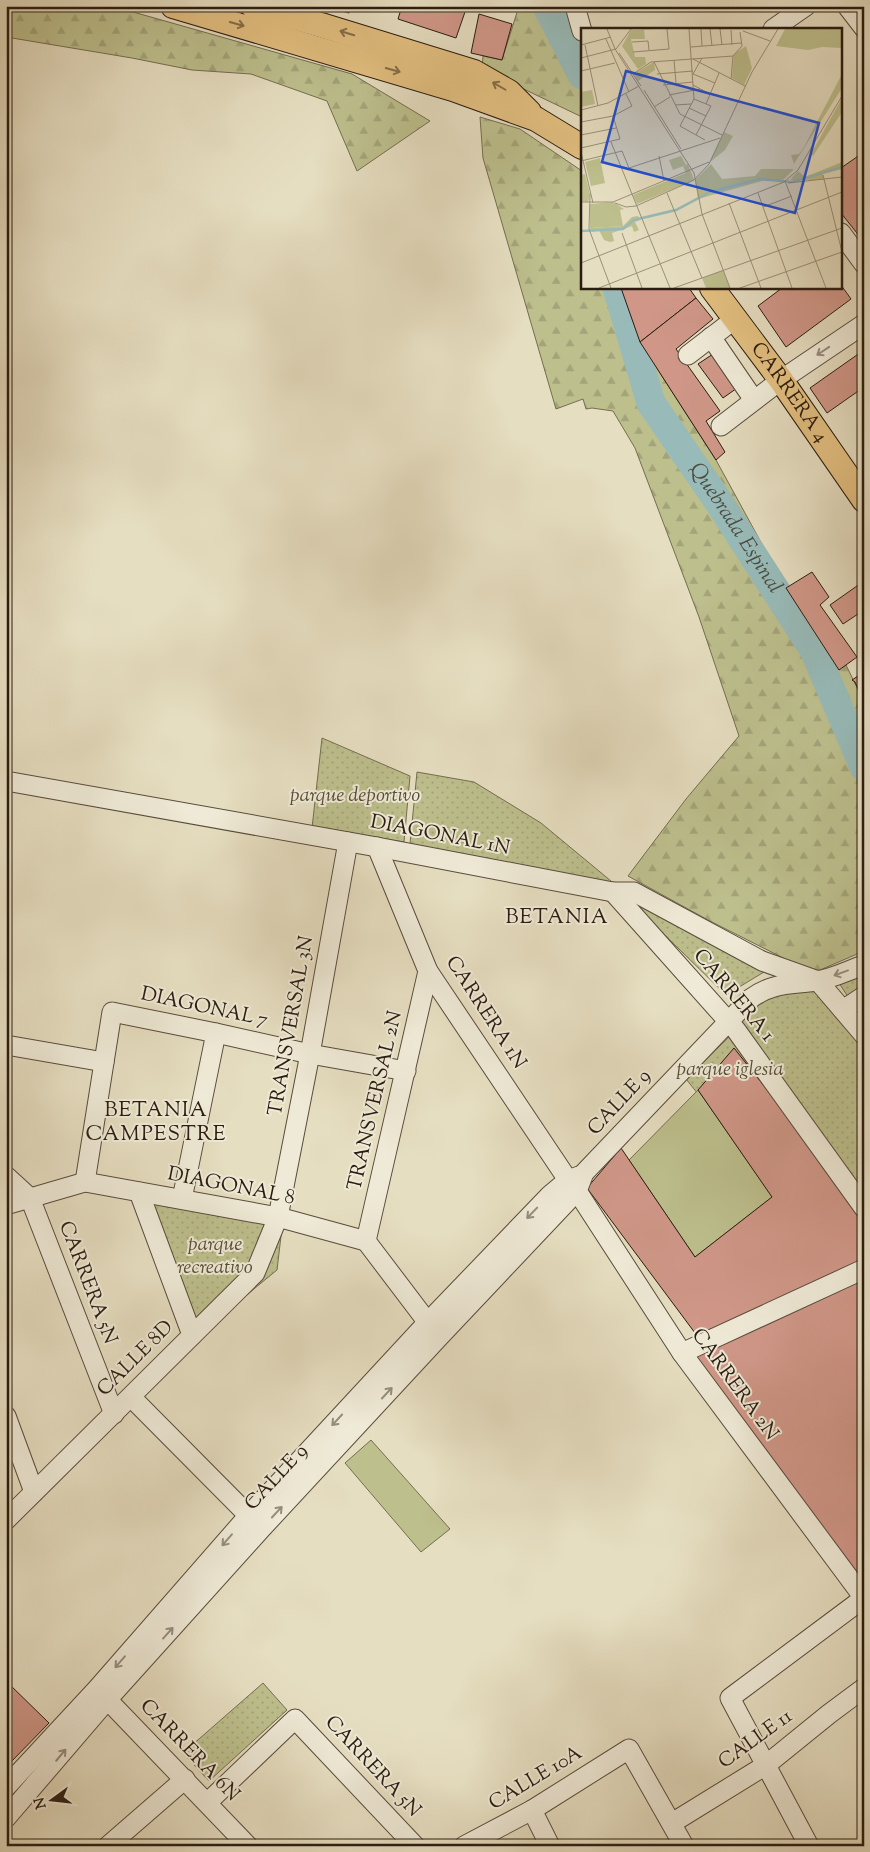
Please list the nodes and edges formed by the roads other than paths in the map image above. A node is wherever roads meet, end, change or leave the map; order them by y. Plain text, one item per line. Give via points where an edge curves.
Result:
1 (173, 6) edge
2 (253, 6) edge
3 (575, 6) edge
4 (806, 6) edge
5 (848, 6) edge
6 (581, 28) edge
7 (774, 28) edge
8 (864, 28) edge
9 (537, 119) junction
10 (581, 146) edge
11 (842, 234) edge
12 (864, 264) edge
13 (713, 289) edge
14 (735, 319) junction
15 (864, 324) edge
16 (711, 337) junction
17 (688, 355) dead end
18 (781, 380) junction
19 (754, 400) junction
20 (721, 426) dead end
21 (864, 500) edge
22 (6, 781) edge
23 (348, 842) junction
24 (378, 847) junction
25 (612, 892) junction
26 (864, 965) edge
27 (428, 971) junction
28 (818, 981) junction
29 (864, 996) edge
30 (843, 1010) junction
31 (727, 1021) junction
32 (216, 1033) junction
33 (864, 1035) edge
34 (6, 1045) edge
35 (310, 1054) junction
36 (104, 1062) junction
37 (406, 1071) junction
38 (6, 1176) edge
39 (85, 1182) junction
40 (577, 1182) junction
41 (139, 1192) junction
42 (30, 1198) junction
43 (182, 1199) junction
44 (6, 1205) edge
45 (864, 1208) edge
46 (278, 1217) junction
47 (366, 1241) junction
48 (864, 1269) edge
49 (433, 1330) junction
50 (192, 1335) junction
51 (682, 1353) junction
52 (131, 1397) junction
53 (114, 1414) junction
54 (6, 1416) edge
55 (34, 1492) junction
56 (6, 1520) edge
57 (255, 1521) junction
58 (864, 1688) edge
59 (102, 1694) junction
60 (766, 1765) junction
61 (185, 1779) junction
62 (7, 1786) edge
63 (23, 1800) junction
64 (208, 1802) junction
65 (532, 1810) junction
66 (6, 1818) edge
67 (672, 1824) junction
68 (108, 1846) edge
69 (248, 1846) edge
70 (415, 1846) edge
71 (464, 1846) edge
72 (550, 1846) edge
73 (684, 1846) edge
74 (809, 1846) edge

1 -> 9 main road via 410,75
9 -> 2 main road via 509,92 474,72
3 - 6 street
4 - 7 street
5 - 8 street
9 - 10 main road
11 - 12 street
13 - 14 main road, CARRERA 4
14 - 16 street
14 - 18 main road, CARRERA 4
15 -> 18 street
16 - 17 street
16 - 19 street
18 - 19 street
18 - 21 main road, CARRERA 4
19 - 20 street
22 - 23 street, DIAGONAL 1N
23 - 24 street, DIAGONAL 1N
23 - 35 street, TRANSVERSAL 3N
24 - 25 street, DIAGONAL 1N
24 - 27 street, CARRERA 1N
25 - 28 street, DIAGONAL 1N via 634,892 762,961
25 - 31 street, CARRERA 1
26 -> 28 street, CALLE 9
27 - 37 street, TRANSVERSAL 2N
27 - 40 street, CARRERA 1N
28 - 30 street
28 - 31 street, CALLE 9 via 762,990
29 - 30 street
30 - 33 street
31 - 40 street, CALLE 9
31 - 45 street, CARRERA 1
32 - 35 street, DIAGONAL 7
32 - 36 street, DIAGONAL 7 via 112,1012
32 - 43 street
34 - 36 street
35 - 37 street, DIAGONAL 7
35 - 46 street, TRANSVERSAL 3N
36 - 39 street
37 - 47 street, TRANSVERSAL 2N
38 - 42 street, CARRERA 5N
39 - 41 street, DIAGONAL 8
39 - 42 street
40 - 49 street, CALLE 9
40 - 51 street, CARRERA 2N
41 - 43 street, DIAGONAL 8
41 - 50 street
42 - 44 street
42 - 53 street, CARRERA 5N
43 - 46 street, DIAGONAL 8
46 - 47 street, DIAGONAL 8
46 - 50 street, CALLE 8D via 255,1273
47 - 49 street
48 - 51 street
49 - 57 street, CALLE 9
50 - 52 street, CALLE 8D
51 - 60 street, CARRERA 2N via 864,1598 730,1698
52 - 53 street, CALLE 8D
52 - 57 street
53 - 55 street, CALLE 8D
54 - 55 street
55 - 56 street, CALLE 8D
57 - 59 street, CALLE 9
58 - 60 street, CALLE 11
59 - 61 street, CARRERA 6N
59 - 62 street, CALLE 9
63 -> 59 street, CALLE 9
60 - 67 street, CALLE 11
60 - 74 street, CARRERA 2N
61 - 64 street, CARRERA 6N
61 - 68 street
62 - 63 street
63 - 66 street, CALLE 9
64 - 69 street, CARRERA 6N
64 - 70 street, CARRERA 5N via 296,1719
65 - 67 street, CALLE 10A via 629,1750
65 - 71 street, CALLE 10A
65 - 72 street
67 - 73 street

